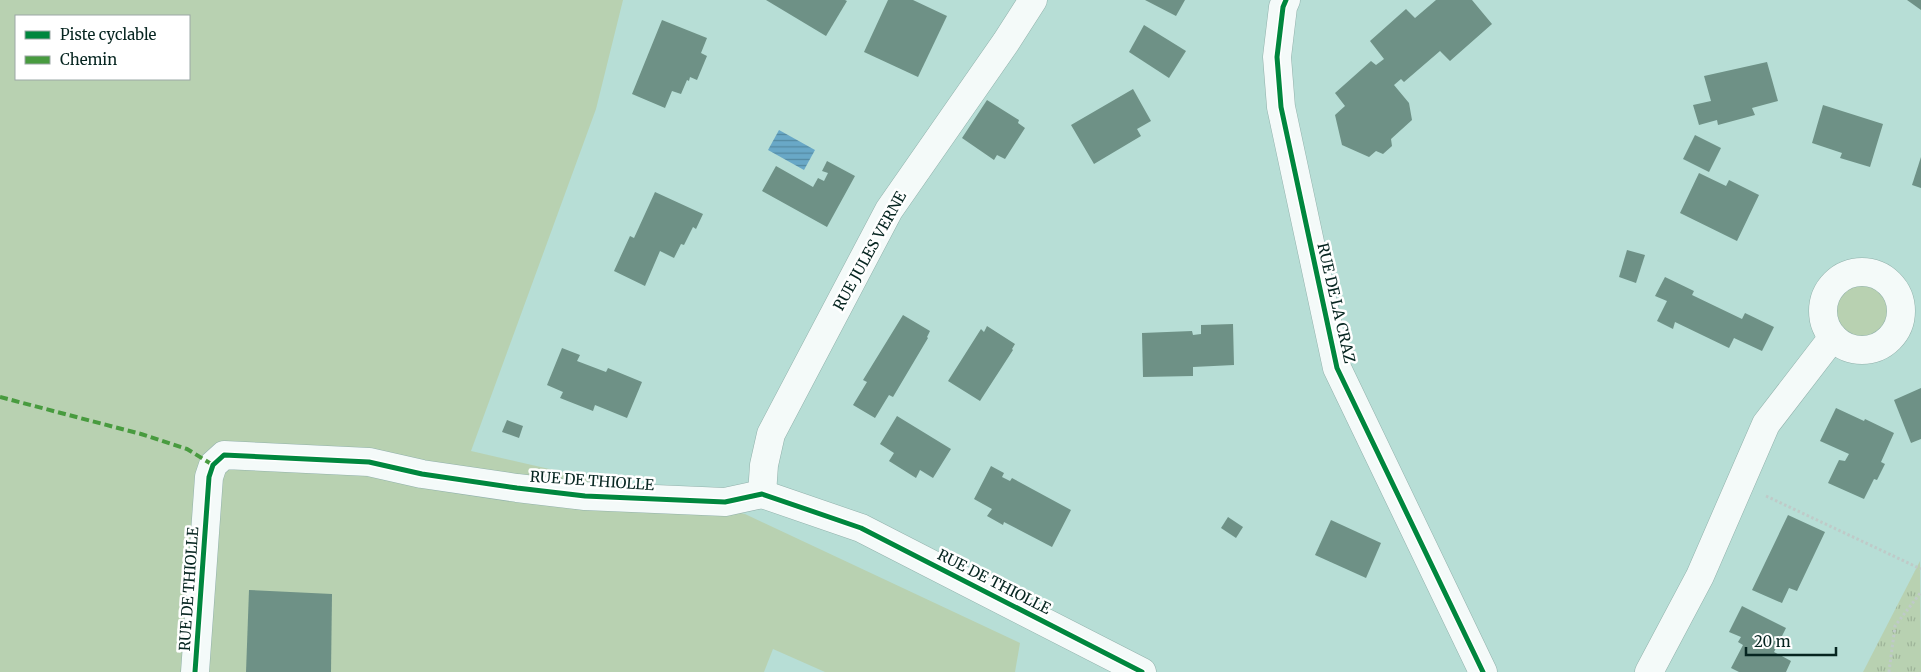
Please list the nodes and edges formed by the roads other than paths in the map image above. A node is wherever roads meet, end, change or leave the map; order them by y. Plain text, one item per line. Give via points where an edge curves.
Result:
1 (1033, 0) edge
2 (1286, 0) edge
3 (1911, 306) edge
4 (1833, 337) junction
5 (762, 494) junction
6 (195, 672) edge
7 (1142, 672) edge
8 (1483, 672) edge
9 (1649, 672) edge

1 - 5 street, RUE JULES VERNE via 889,210 771,434
2 - 8 street, RUE DE LA CRAZ via 1277,57 1281,107 1337,368
3 - 4 street via 1889,339 1874,349 1846,347
3 - 4 street via 1886,279 1873,273 1856,272 1840,278 1827,294 1824,308 1825,323
4 - 9 street via 1766,424 1700,576
5 - 6 street, RUE DE THIOLLE via 725,502 585,496 432,475 369,462 224,455 214,465 209,477
5 - 7 street, RUE DE THIOLLE via 861,528

